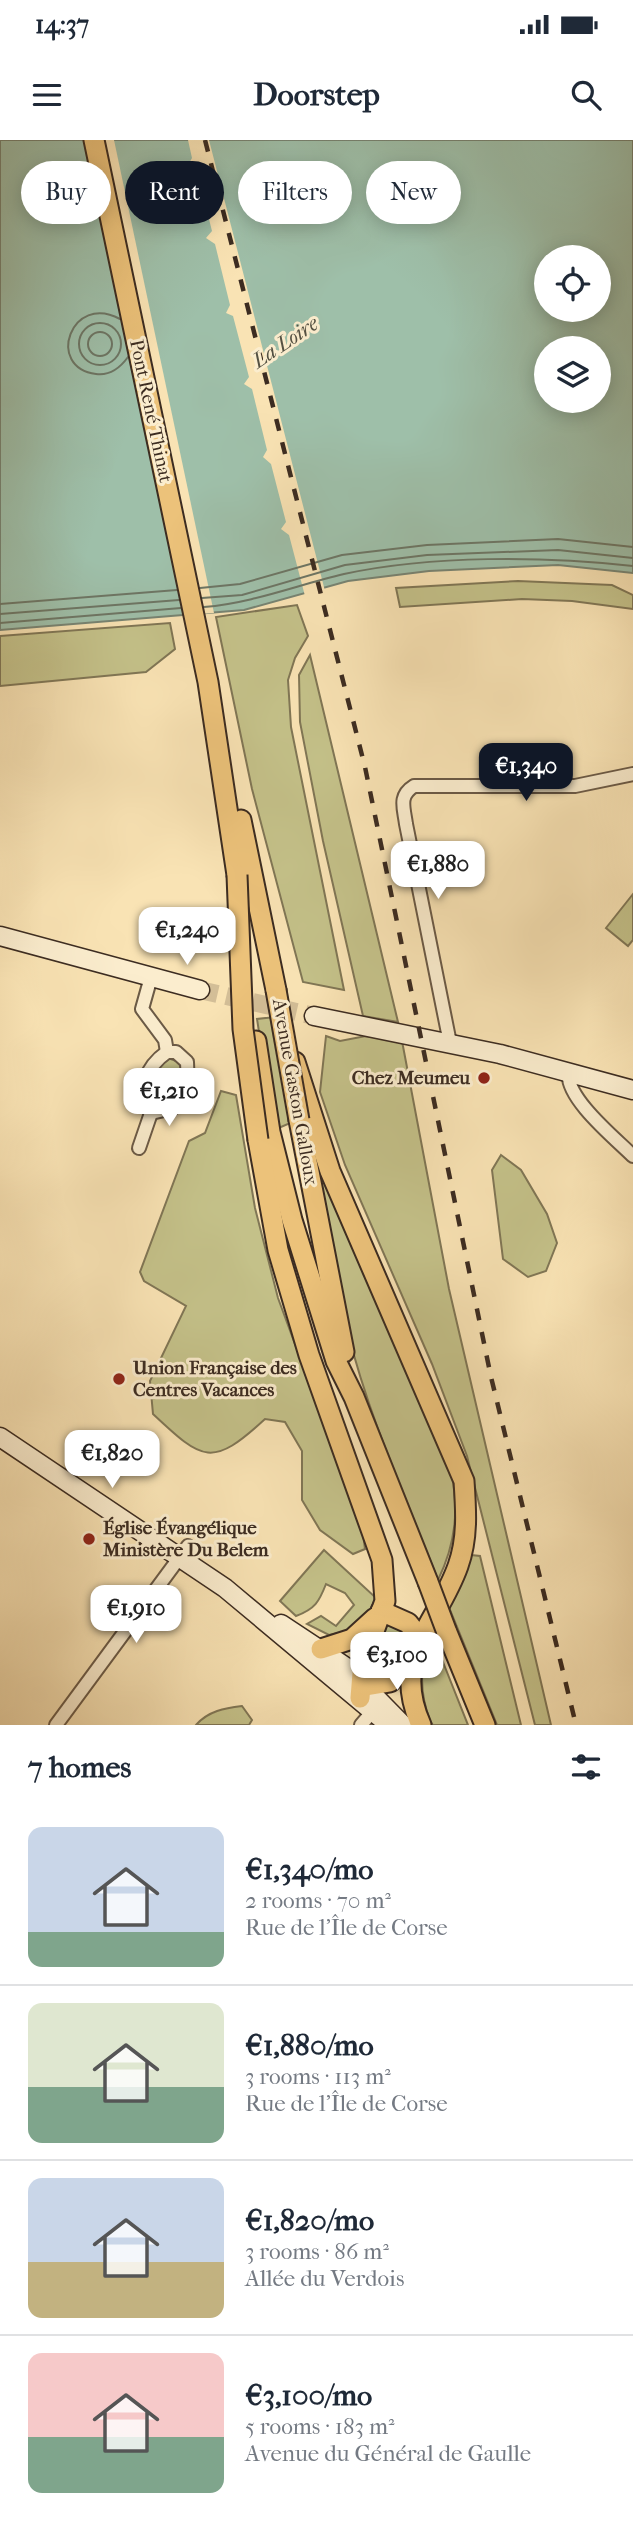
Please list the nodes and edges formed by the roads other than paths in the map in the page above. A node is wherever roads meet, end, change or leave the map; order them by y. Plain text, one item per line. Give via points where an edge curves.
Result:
1 (94, 140) edge
2 (212, 704) junction
3 (633, 774) edge
4 (0, 936) edge
5 (151, 977) junction
6 (200, 990) tunnel mouth
7 (276, 990) junction
8 (314, 1016) tunnel mouth
9 (450, 1043) junction
10 (167, 1052) junction
11 (569, 1072) junction
12 (633, 1090) edge
13 (151, 1113) junction
14 (264, 1136) junction
15 (139, 1148) dead end
16 (633, 1156) edge
17 (354, 1397) junction
18 (0, 1437) edge
19 (184, 1553) junction
20 (225, 1588) junction
21 (381, 1611) junction
22 (420, 1638) junction
23 (321, 1649) junction
24 (411, 1660) junction
25 (364, 1692) junction
26 (56, 1725) edge
27 (361, 1725) edge
28 (389, 1725) edge
29 (403, 1725) edge
30 (421, 1725) edge
31 (485, 1725) edge

1 - 2 main road, Pont René Thinat
2 - 7 main road, Avenue Gaston Galloux via 236,788
2 - 14 main road, Avenue Gaston Galloux, bridge via 237,875
3 - 9 street via 575,786 414,786 405,792 406,824
4 - 5 main road
5 - 6 main road
5 - 10 street via 143,1015 165,1040
7 - 17 main road, Avenue Gaston Galloux, bridge
7 - 22 main road, bridge via 330,1171 464,1481 467,1525 458,1566
8 - 9 main road
9 - 11 main road
10 - 13 street via 155,1060 145,1082 142,1094
10 - 13 street via 176,1052 187,1062 188,1086 173,1108
11 - 12 main road
11 - 16 street via 569,1085 583,1106
13 - 15 street
14 - 17 main road, Avenue Gaston Galloux via 336,1361
14 - 21 main road via 278,1250 309,1355 382,1560 386,1590
17 - 31 main road, Avenue Gaston Galloux, bridge
18 - 19 main road
19 - 20 main road
19 - 26 street
20 - 23 main road
20 - 25 main road
21 - 22 main road via 408,1623
21 - 23 main road via 357,1636
21 - 25 main road
22 - 24 main road
23 - 25 main road
24 - 25 main road via 390,1682
24 - 30 main road via 413,1699
25 - 27 street
25 - 28 main road
25 - 29 main road

